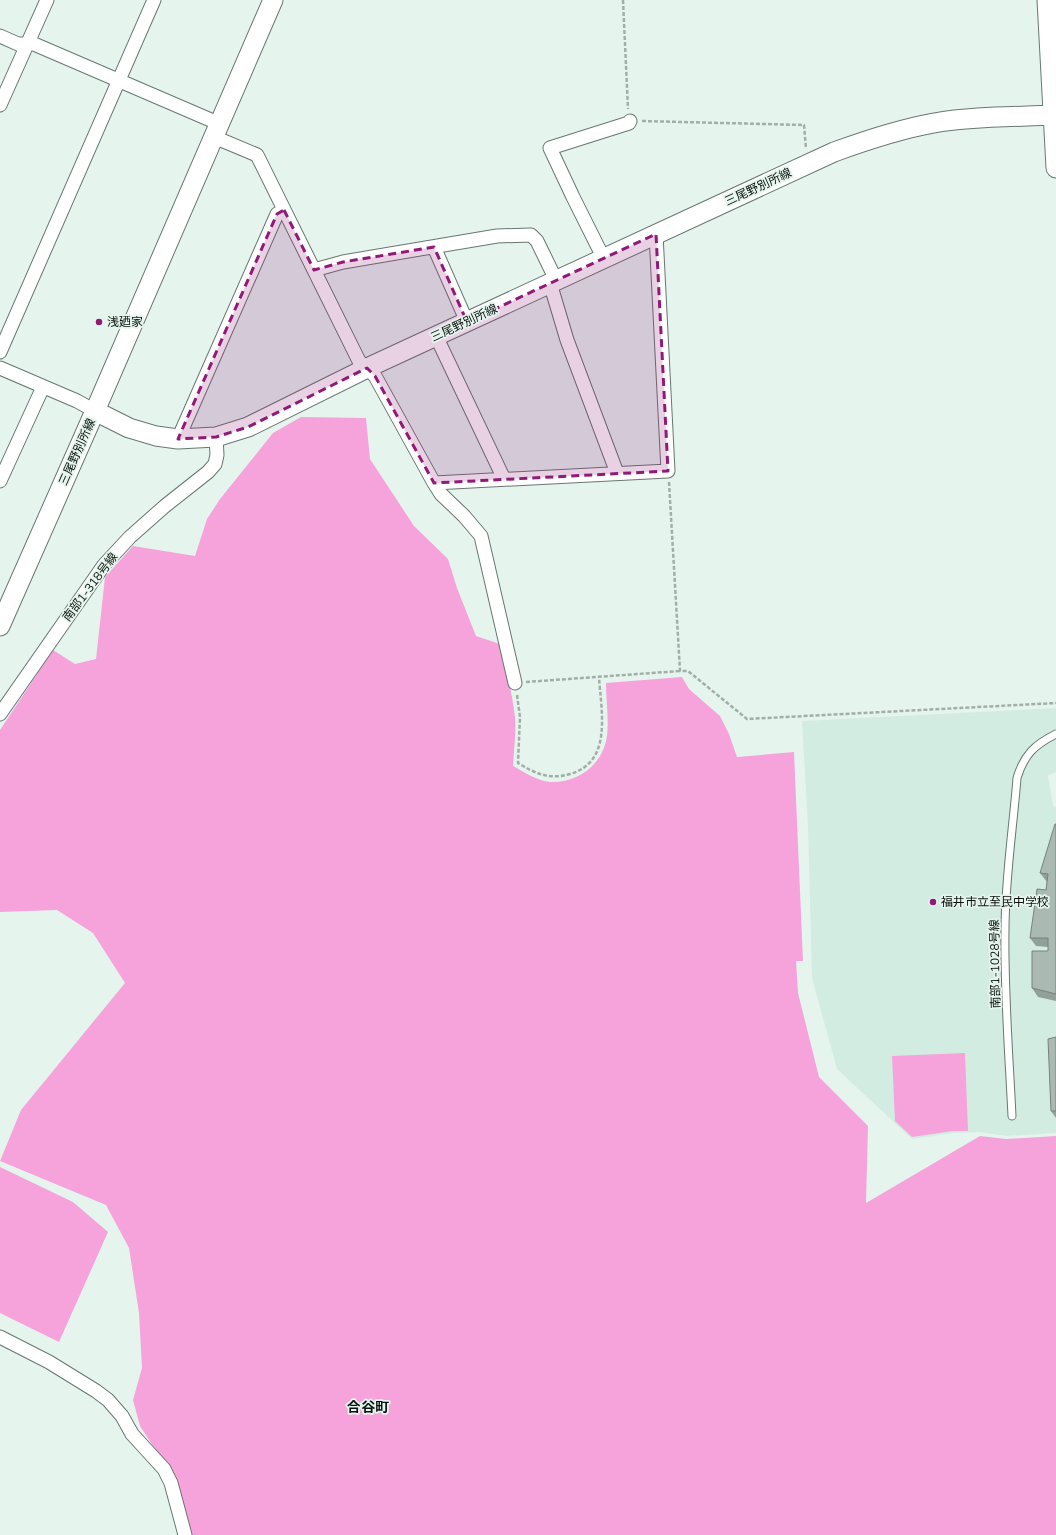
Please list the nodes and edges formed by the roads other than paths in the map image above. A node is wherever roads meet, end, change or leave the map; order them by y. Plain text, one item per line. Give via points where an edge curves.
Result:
1 (47, 0) edge
2 (154, 0) edge
3 (273, 0) edge
4 (1046, 0) edge
5 (0, 36) edge
6 (27, 44) junction
7 (118, 81) junction
8 (0, 105) edge
9 (1055, 115) edge
10 (630, 121) road end
11 (217, 130) junction
12 (1056, 168) edge
13 (284, 210) junction
14 (656, 234) junction
15 (434, 247) junction
16 (604, 259) junction
17 (314, 270) junction
18 (553, 282) junction
19 (466, 322) junction
20 (436, 336) junction
21 (0, 352) edge
22 (0, 368) edge
23 (367, 368) junction
24 (42, 387) junction
25 (95, 411) junction
26 (216, 437) junction
27 (178, 438) junction
28 (3, 465) edge
29 (617, 473) junction
30 (504, 479) junction
31 (0, 481) edge
32 (434, 483) junction
33 (0, 626) edge
34 (515, 683) road end
35 (0, 714) edge
36 (1056, 734) edge
37 (1012, 1116) dead end
38 (0, 1337) edge
39 (185, 1535) edge

1 - 6 street
2 - 7 street
3 - 11 main road
4 - 9 main road
5 - 6 street via 18,44
6 - 7 street via 34,44
6 - 8 street
7 - 11 street
7 - 21 street
9 - 12 main road
9 - 14 main road, 三尾野別所線 via 935,122 902,129 834,152
10 - 16 street via 550,148
11 - 13 street via 257,156
11 - 25 main road
13 - 17 street
13 - 27 street via 277,214
14 - 16 main road, 三尾野別所線
14 - 29 street via 668,471
15 - 17 street via 342,262
15 - 18 street via 497,236 531,235 537,241
15 - 19 street
16 - 18 main road, 三尾野別所線
17 - 23 street via 359,361
18 - 19 main road, 三尾野別所線
18 - 29 street via 567,340
19 - 20 main road, 三尾野別所線
20 - 23 main road, 三尾野別所線
20 - 30 street
22 - 24 street
23 - 26 main road, 三尾野別所線 via 266,419
23 - 32 street via 375,376
24 - 25 street
24 - 28 street
25 - 27 main road, 三尾野別所線 via 129,428 156,436
25 - 33 main road, 三尾野別所線
26 - 27 main road, 三尾野別所線
26 - 35 street, 南部1-318号線 via 215,464 130,537 104,565
28 - 31 street
29 - 30 street
30 - 32 street
32 - 34 street via 441,494 481,536
36 - 37 lane, 南部1-1028号線 via 1039,743 1029,753 1017,778 1005,930
38 - 39 street via 49,1362 108,1400 122,1416 132,1434 164,1469 171,1483

